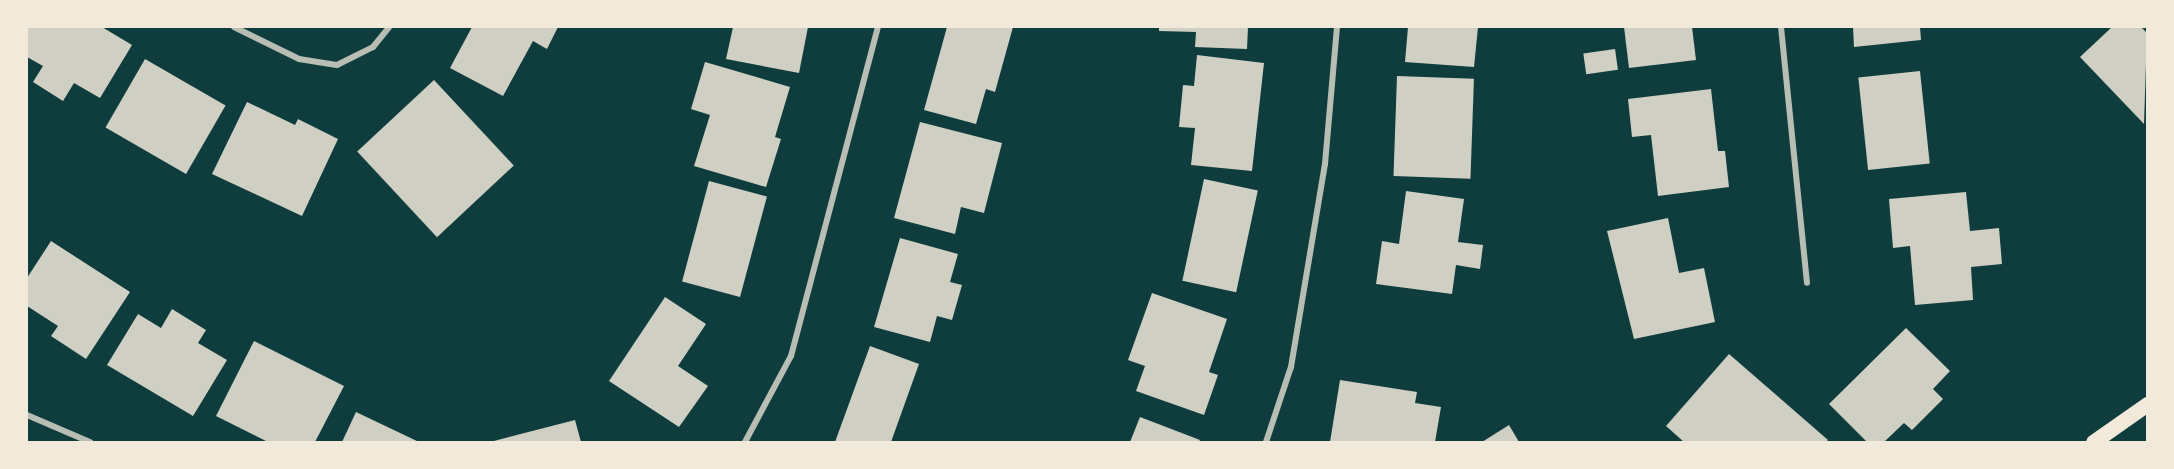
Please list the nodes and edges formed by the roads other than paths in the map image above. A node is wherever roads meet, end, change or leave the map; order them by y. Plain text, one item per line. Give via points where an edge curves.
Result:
1 (234, 27) edge
2 (389, 27) edge
3 (878, 27) edge
4 (1337, 27) edge
5 (1781, 27) edge
6 (1806, 283) dead end
7 (2147, 404) edge
8 (27, 415) edge
9 (90, 442) edge
10 (745, 442) edge
11 (1266, 442) edge
12 (2093, 442) edge

1 - 2 street via 298,59 337,65 373,47
3 - 10 street via 791,356
4 - 11 street via 1325,164 1292,367
5 - 6 street
7 - 12 main road
8 - 9 street

